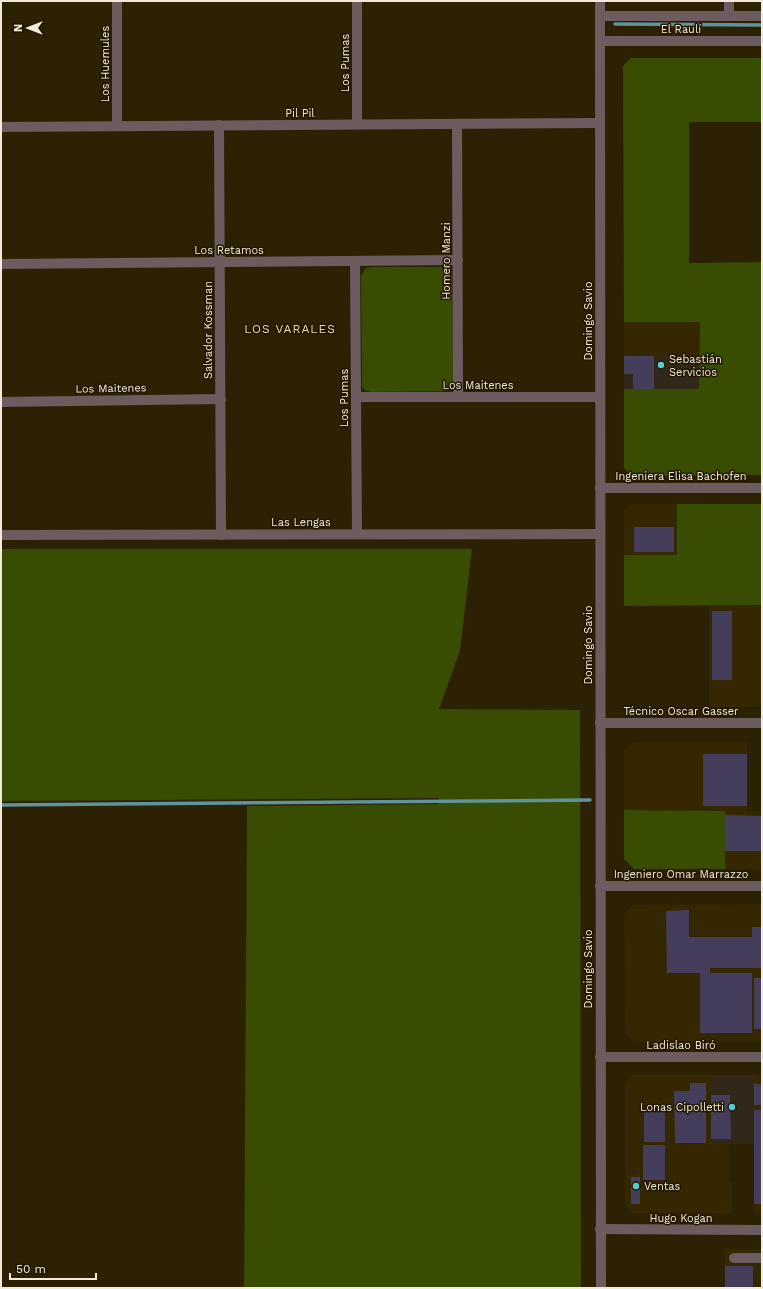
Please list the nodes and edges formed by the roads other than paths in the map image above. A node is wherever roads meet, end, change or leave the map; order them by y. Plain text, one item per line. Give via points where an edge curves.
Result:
1 (117, 1) edge
2 (358, 1) edge
3 (600, 1) edge
4 (729, 1) edge
5 (600, 16) junction
6 (729, 16) junction
7 (762, 16) edge
8 (600, 41) junction
9 (762, 41) edge
10 (600, 123) junction
11 (358, 124) junction
12 (457, 124) junction
13 (219, 125) junction
14 (117, 126) junction
15 (1, 127) edge
16 (458, 260) junction
17 (355, 261) junction
18 (220, 262) junction
19 (1, 264) edge
20 (356, 397) junction
21 (458, 397) junction
22 (600, 397) junction
23 (221, 399) junction
24 (1, 402) edge
25 (600, 488) junction
26 (762, 488) edge
27 (221, 534) junction
28 (357, 534) junction
29 (600, 534) junction
30 (1, 535) edge
31 (600, 723) junction
32 (762, 723) edge
33 (600, 886) junction
34 (762, 886) edge
35 (600, 1057) junction
36 (762, 1057) edge
37 (600, 1229) junction
38 (762, 1230) edge
39 (734, 1258) dead end
40 (762, 1258) edge
41 (600, 1288) edge

1 - 14 street, Los Huemules
2 - 11 street, Los Pumas
3 - 5 street, Domingo Savio
4 - 6 street
5 - 6 street
5 - 8 street, Domingo Savio
6 - 7 street
8 - 9 street, El Raulí
8 - 10 street, Domingo Savio
10 - 12 street, Pil Pil
10 - 22 street, Domingo Savio
11 - 12 street, Pil Pil
11 - 13 street, Pil Pil
12 - 16 street, Homero Manzi
13 - 14 street, Pil Pil
13 - 18 street, Salvador Kossman
14 - 15 street, Pil Pil
16 - 17 street, Los Retamos
16 - 21 street, Homero Manzi
17 - 18 street, Los Retamos
17 - 20 street, Los Pumas
18 - 19 street, Los Retamos
18 - 23 street, Salvador Kossman
20 - 21 street, Los Maitenes
20 - 28 street, Los Pumas
21 - 22 street, Los Maitenes
22 - 25 street, Domingo Savio
23 - 24 street, Los Maitenes
23 - 27 street, Salvador Kossman
25 - 26 street, Ingeniera Elisa Bachofen
25 - 29 street, Domingo Savio
27 - 28 street, Las Lengas
27 - 30 street, Las Lengas
28 - 29 street, Las Lengas
29 - 31 street, Domingo Savio
31 - 32 street, Técnico Oscar Gasser
31 - 33 street, Domingo Savio
33 - 34 street, Ingeniero Omar Marrazzo
33 - 35 street, Domingo Savio
35 - 36 street, Ladislao Biró
35 - 37 street, Domingo Savio
37 - 38 street, Hugo Kogan
37 - 41 street, Domingo Savio
39 - 40 street

